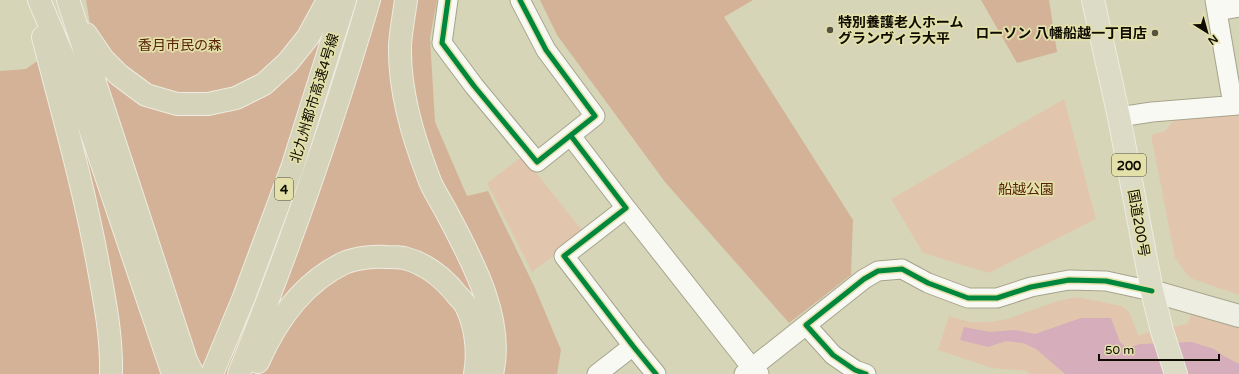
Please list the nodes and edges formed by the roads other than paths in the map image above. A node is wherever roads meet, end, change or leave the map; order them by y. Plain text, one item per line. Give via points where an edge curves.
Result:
1 (33, 0) edge
2 (39, 0) edge
3 (68, 0) edge
4 (71, 0) edge
5 (328, 0) edge
6 (345, 0) edge
7 (369, 0) edge
8 (406, 0) edge
9 (448, 0) edge
10 (520, 0) edge
11 (1093, 0) edge
12 (1216, 6) edge
13 (1239, 7) edge
14 (1236, 105) edge
15 (1119, 117) junction
16 (571, 136) junction
17 (626, 208) junction
18 (1152, 291) junction
19 (1239, 316) edge
20 (806, 325) junction
21 (633, 346) junction
22 (181, 369) edge
23 (752, 372) edge
24 (111, 374) edge
25 (212, 374) edge
26 (239, 374) edge
27 (252, 374) edge
28 (475, 374) edge
29 (492, 374) edge
30 (597, 374) edge
31 (656, 374) edge
32 (866, 374) edge
33 (1176, 374) edge

1 - 24 highway via 92,234 112,352
2 - 22 highway via 76,87
3 - 22 highway
4 - 5 highway via 79,20 102,59 146,95 177,104 208,104 236,98 264,84 288,62 308,37
6 - 25 highway, 北九州都市高速4号線 / 4 via 292,168
7 - 26 highway, 北九州都市高速4号線 / 4 via 309,188 266,308
8 - 29 highway via 400,45 403,91 413,134 428,178 471,258 486,297 494,329 495,364
9 - 16 street via 442,43 537,162
10 - 16 street via 546,50 596,116
11 - 15 highway, 国道200号 / 200
12 - 13 street
12 - 14 street
14 - 15 street
15 - 18 highway, 国道200号 / 200
16 - 17 street
17 - 21 street via 564,256
17 - 23 street
18 - 19 main road
18 - 20 street via 1106,281 1069,280 997,298 968,298 928,283 902,269 878,271
18 - 33 highway, 国道200号 / 200
20 - 23 street
20 - 32 street via 833,355
21 - 30 street
21 - 31 street
27 - 28 highway via 270,337 303,292 321,276 346,262 375,256 404,258 430,269 448,284 465,305 476,334

